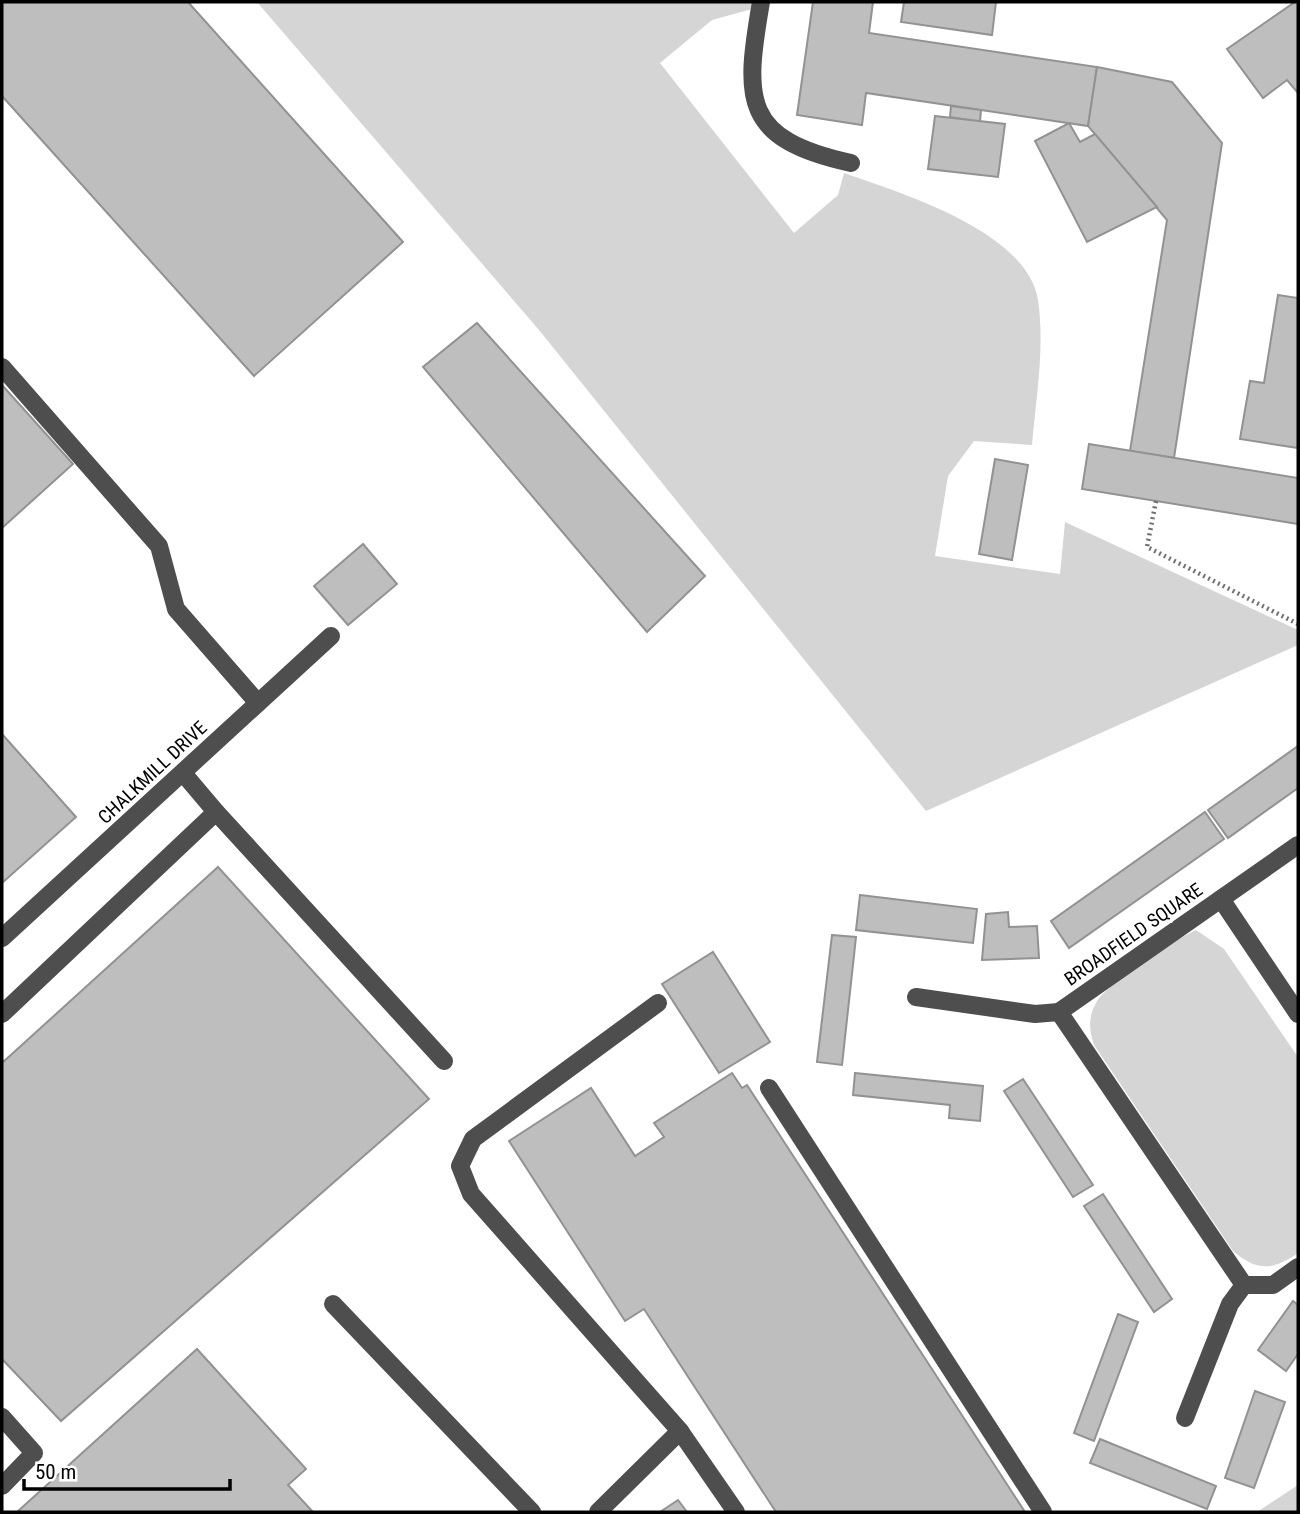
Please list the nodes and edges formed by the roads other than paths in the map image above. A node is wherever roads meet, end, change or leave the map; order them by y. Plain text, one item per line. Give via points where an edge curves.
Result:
1 (761, 2) edge
2 (851, 163) dead end
3 (2, 367) edge
4 (331, 636) dead end
5 (258, 703) junction
6 (183, 773) junction
7 (216, 813) junction
8 (1298, 845) edge
9 (1221, 899) junction
10 (2, 938) edge
11 (916, 997) dead end
12 (657, 1003) dead end
13 (1059, 1012) junction
14 (2, 1014) edge
15 (1298, 1014) edge
16 (444, 1061) dead end
17 (769, 1088) dead end
18 (1298, 1267) edge
19 (1244, 1285) junction
20 (333, 1304) dead end
21 (2, 1417) edge
22 (1185, 1418) dead end
23 (680, 1431) junction
24 (2, 1486) edge
25 (532, 1512) edge
26 (598, 1512) edge
27 (736, 1512) edge
28 (1043, 1512) edge

1 - 2 street via 751,64 754,99 765,125 807,151
3 - 5 street via 159,547 176,610
4 - 5 street, CHALKMILL DRIVE
5 - 6 street, CHALKMILL DRIVE
6 - 7 street
6 - 10 street, CHALKMILL DRIVE
7 - 14 street
7 - 16 street
8 - 9 street
9 - 13 street, BROADFIELD SQUARE
9 - 15 street, BROADFIELD SQUARE
11 - 13 street, BROADFIELD SQUARE via 1035,1014
12 - 23 street via 473,1139 460,1166 471,1194
13 - 19 street, BROADFIELD SQUARE
17 - 28 street
18 - 19 street via 1273,1285
19 - 22 street via 1230,1304
20 - 25 street
21 - 24 street via 34,1453
23 - 26 street
23 - 27 street

